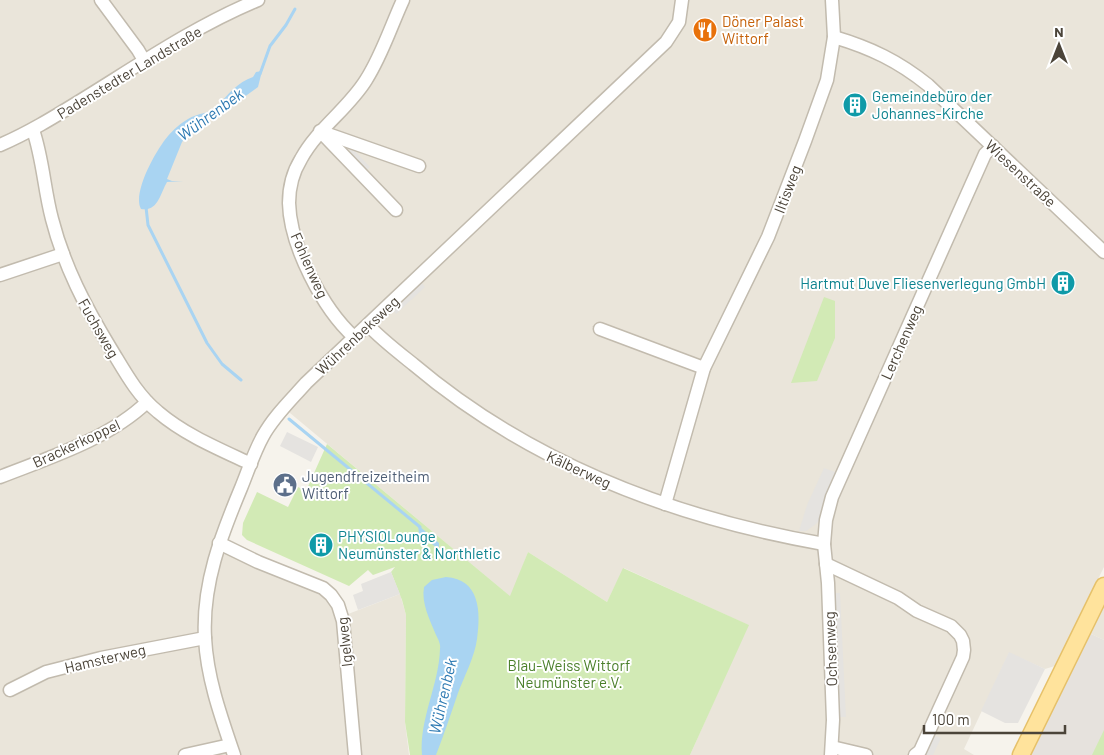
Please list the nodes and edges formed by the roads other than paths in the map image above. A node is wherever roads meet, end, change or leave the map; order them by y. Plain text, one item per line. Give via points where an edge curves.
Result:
1 (101, 0) edge
2 (258, 0) edge
3 (403, 0) edge
4 (682, 0) edge
5 (832, 0) edge
6 (834, 37) junction
7 (145, 62) junction
8 (33, 130) junction
9 (320, 131) junction
10 (0, 145) edge
11 (993, 146) junction
12 (419, 166) dead end
13 (396, 210) dead end
14 (1104, 252) edge
15 (62, 254) junction
16 (0, 276) edge
17 (368, 325) junction
18 (600, 329) dead end
19 (354, 338) junction
20 (704, 368) junction
21 (147, 402) junction
22 (251, 464) junction
23 (0, 477) edge
24 (665, 504) junction
25 (219, 543) junction
26 (824, 544) junction
27 (826, 564) junction
28 (1104, 586) edge
29 (205, 638) junction
30 (10, 690) dead end
31 (232, 750) edge
32 (831, 751) edge
33 (185, 755) edge
34 (355, 755) edge
35 (866, 755) edge
36 (915, 755) edge
37 (1021, 755) edge

1 - 7 street
2 - 7 street, Padenstedter Landstraße via 230,12
3 - 9 street, Fohlenweg via 367,79 352,100
4 - 17 street, Wührenbeksweg via 680,22 666,42
5 - 6 street, Iltisweg
6 - 11 street, Wiesenstraße via 883,55 911,71
6 - 20 street, Iltisweg via 824,87 774,221
7 - 8 street, Padenstedter Landstraße
8 - 10 street, Padenstedter Landstraße
8 - 15 street, Fuchsweg
9 - 12 street
9 - 13 street
9 - 19 street, Fohlenweg via 295,171 290,212 297,241 316,285
11 - 14 street, Wiesenstraße
11 - 26 street, Lerchenweg via 985,154 832,497
15 - 16 street
15 - 21 street, Fuchsweg via 93,319 128,378
17 - 19 street, Wührenbeksweg
17 - 24 street, Kälberweg via 439,386 484,418 583,472
18 - 20 street
19 - 22 street, Wührenbeksweg via 306,383 278,415 263,436
20 - 24 street, Iltisweg
21 - 22 street, Fuchsweg via 183,430
21 - 23 street, Brackerkoppel via 132,416 90,440
22 - 25 street, Wührenbeksweg
24 - 26 street, Kälberweg via 758,531
25 - 29 street, Wührenbeksweg via 209,579
25 - 34 street, Igelweg via 323,588 335,600 343,621
26 - 27 street, Ochsenweg
27 - 32 street, Ochsenweg via 834,720
27 - 36 street via 951,626 963,641 962,657 920,751
28 - 37 main road
29 - 30 street, Hamsterweg via 46,672
29 - 31 street, Wührenbeksweg via 213,688
31 - 33 street
32 - 35 street

